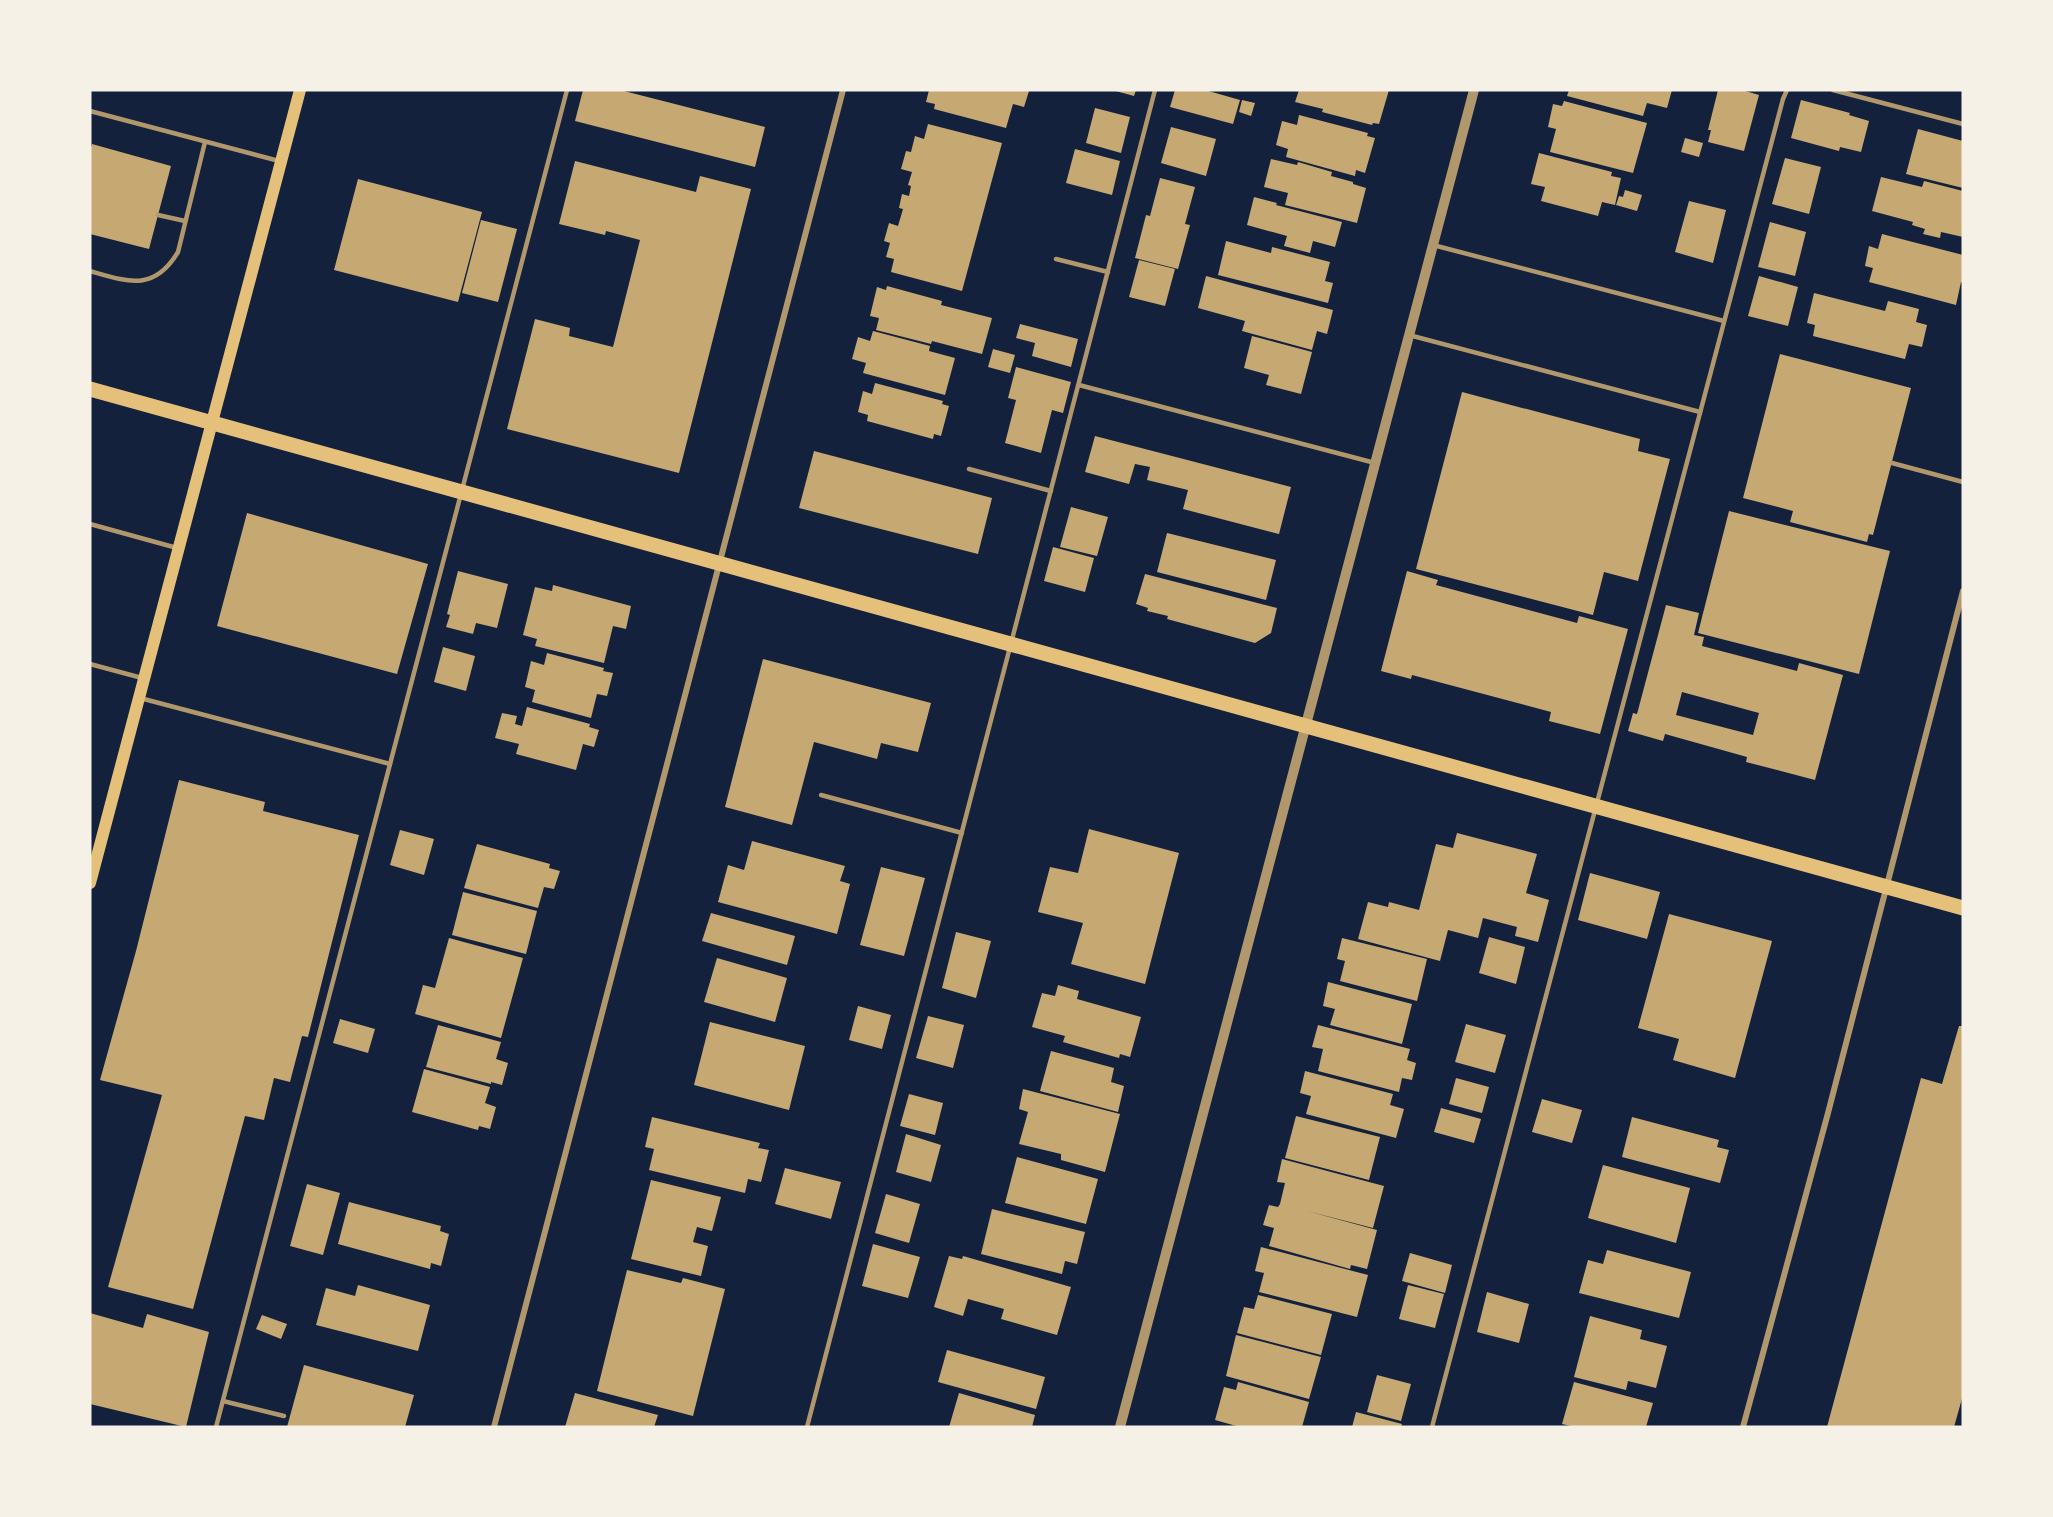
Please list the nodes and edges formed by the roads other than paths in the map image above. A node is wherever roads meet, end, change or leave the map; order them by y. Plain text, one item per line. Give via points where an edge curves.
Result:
1 (300, 90) edge
2 (567, 90) edge
3 (843, 90) edge
4 (1155, 90) edge
5 (1474, 90) edge
6 (1787, 90) edge
7 (1833, 90) edge
8 (90, 111) edge
9 (1963, 124) edge
10 (205, 142) junction
11 (281, 162) junction
12 (158, 215) dead end
13 (185, 221) junction
14 (1433, 244) junction
15 (1056, 259) dead end
16 (90, 271) edge
17 (1108, 272) junction
18 (1724, 321) junction
19 (1409, 335) junction
20 (1079, 385) junction
21 (90, 389) edge
22 (1700, 412) junction
23 (212, 423) junction
24 (1375, 463) junction
25 (1892, 463) dead end
26 (969, 469) dead end
27 (1963, 482) edge
28 (1052, 490) junction
29 (462, 492) junction
30 (90, 525) edge
31 (179, 549) junction
32 (720, 563) junction
33 (1963, 591) edge
34 (1011, 644) junction
35 (90, 664) edge
36 (145, 678) junction
37 (139, 697) junction
38 (1306, 725) junction
39 (390, 764) junction
40 (821, 795) dead end
41 (1596, 806) junction
42 (962, 833) junction
43 (90, 884) edge
44 (1887, 886) junction
45 (1963, 908) edge
46 (223, 1401) junction
47 (284, 1416) dead end
48 (216, 1427) edge
49 (494, 1427) edge
50 (807, 1427) edge
51 (1120, 1427) edge
52 (1432, 1427) edge
53 (1743, 1427) edge

1 - 11 main road
2 - 29 lane
3 - 32 street
4 - 17 lane
5 - 14 street
6 - 18 lane
7 - 9 lane
8 - 10 lane
10 - 11 lane
10 - 13 lane
11 - 23 main road
12 - 13 lane
13 - 16 lane via 178,252 158,275 129,282
14 - 18 lane
14 - 19 street
15 - 17 lane
17 - 20 lane
18 - 22 lane
19 - 22 lane
19 - 24 street
20 - 24 lane
20 - 28 lane
21 - 23 main road
22 - 41 lane
23 - 29 main road
23 - 31 main road
24 - 38 street
25 - 27 lane
26 - 28 lane
28 - 34 lane
29 - 32 main road
29 - 39 lane
30 - 31 lane
31 - 36 main road
32 - 34 main road
32 - 49 street
33 - 44 street
34 - 38 main road
34 - 42 lane
35 - 36 lane
36 - 37 main road
37 - 39 lane
37 - 43 main road
38 - 41 main road
38 - 51 street
39 - 46 lane
40 - 42 lane
41 - 44 main road
41 - 52 lane
42 - 50 lane
44 - 45 main road
44 - 53 street
46 - 47 lane
46 - 48 lane

